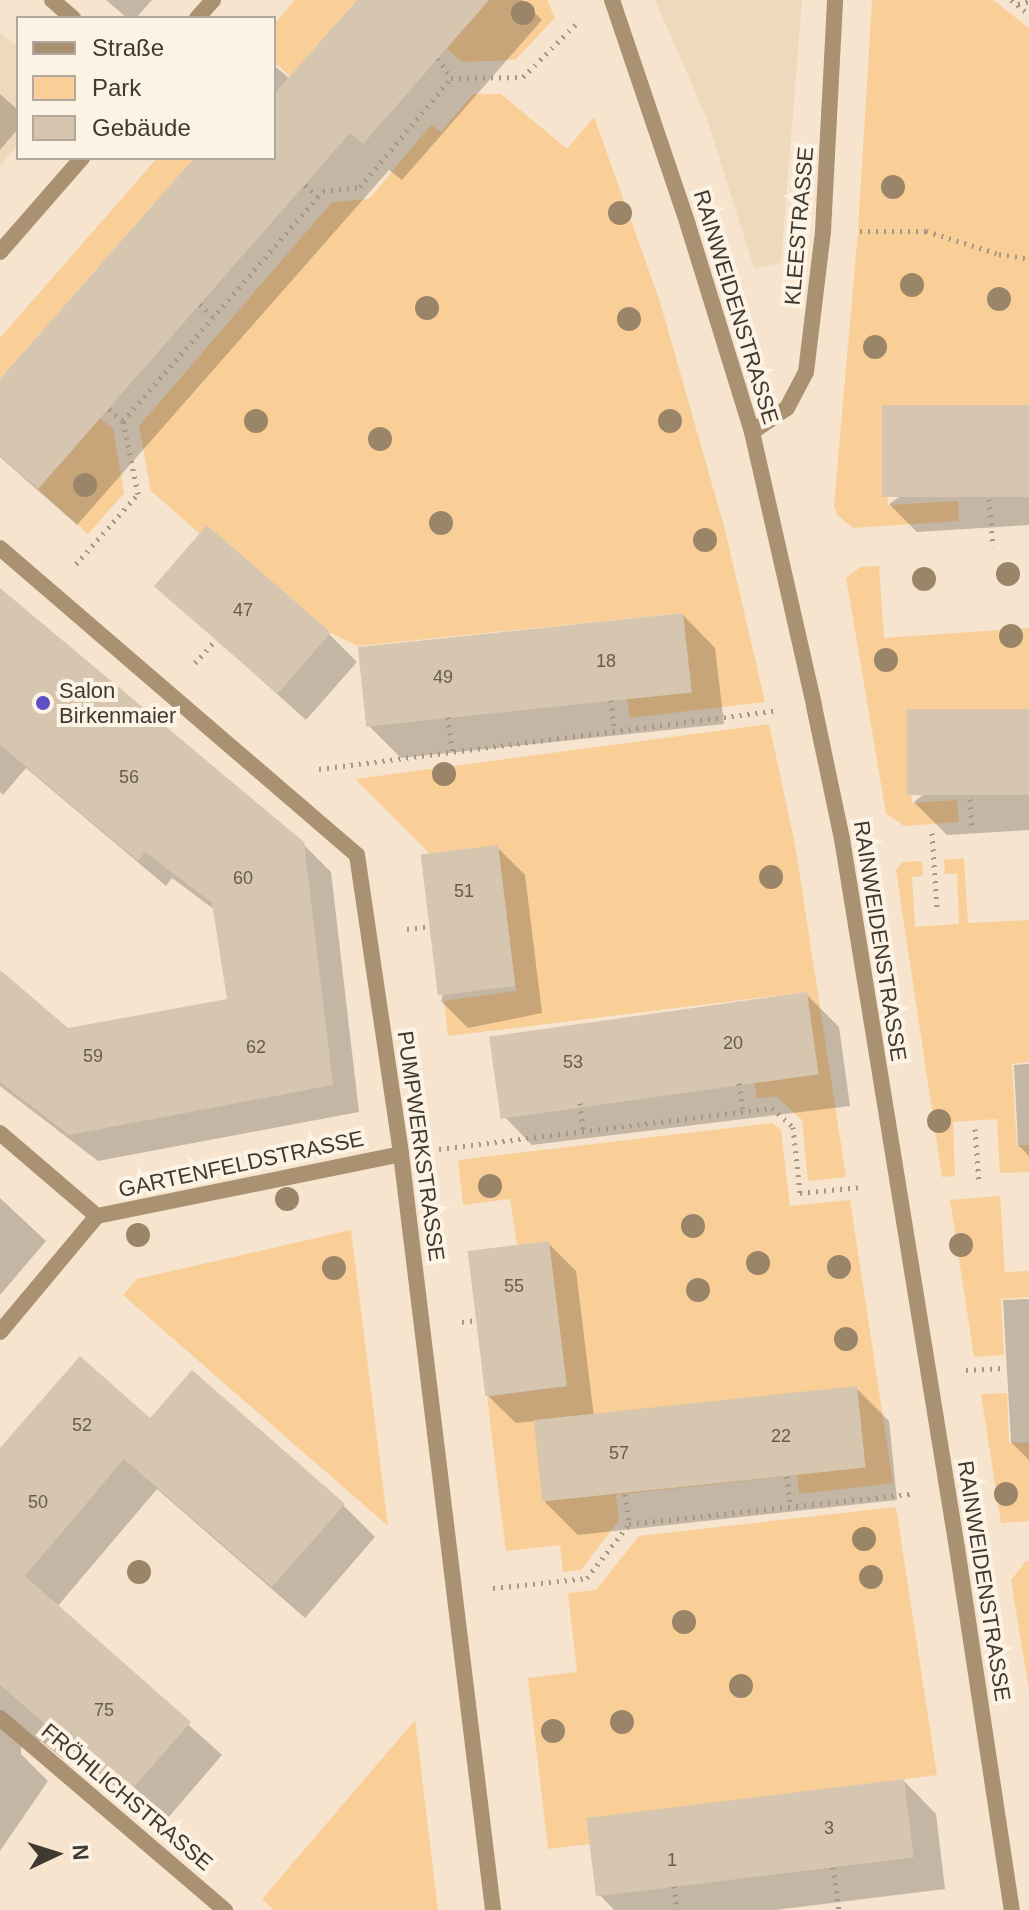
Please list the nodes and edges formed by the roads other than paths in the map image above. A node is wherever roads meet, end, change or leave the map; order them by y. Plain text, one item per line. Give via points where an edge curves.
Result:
1 (52, 0) edge
2 (213, 0) edge
3 (612, 0) edge
4 (835, 0) edge
5 (71, 16) edge
6 (199, 16) edge
7 (80, 160) edge
8 (0, 252) edge
9 (752, 432) junction
10 (0, 548) edge
11 (0, 1133) edge
12 (401, 1154) junction
13 (97, 1216) junction
14 (0, 1332) edge
15 (0, 1718) edge
16 (225, 1910) edge
17 (493, 1910) edge
18 (1012, 1910) edge

1 - 5 street
2 - 6 street
3 - 9 street, RAINWEIDENSTRASSE
4 - 9 street, KLEESTRASSE via 823,231 806,372 787,408
7 - 8 street
9 - 18 street, RAINWEIDENSTRASSE via 842,839
10 - 12 street, PUMPWERKSTRASSE via 357,855
11 - 13 street
12 - 13 street, GARTENFELDSTRASSE
12 - 17 street, PUMPWERKSTRASSE
13 - 14 street, GARTENFELDSTRASSE
15 - 16 street, FRÖHLICHSTRASSE

